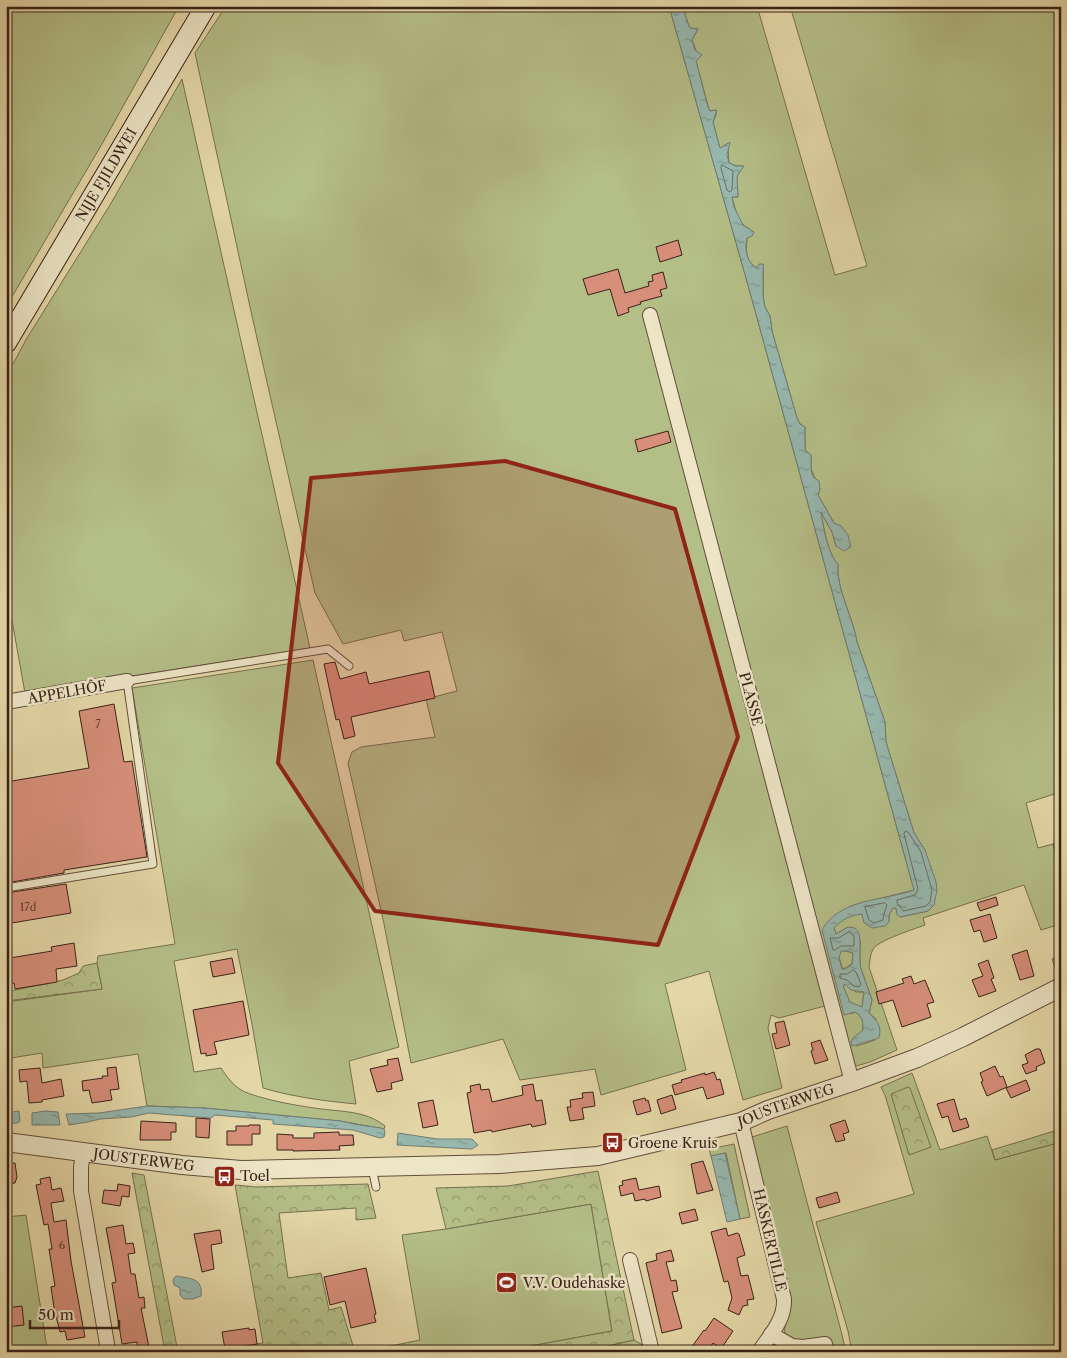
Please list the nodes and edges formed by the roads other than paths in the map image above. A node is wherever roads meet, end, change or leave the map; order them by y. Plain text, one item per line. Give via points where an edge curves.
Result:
1 (206, 6) edge
2 (650, 315) dead end
3 (6, 343) edge
4 (348, 666) dead end
5 (127, 682) junction
6 (6, 702) edge
7 (6, 888) edge
8 (1061, 987) edge
9 (852, 1082) junction
10 (741, 1122) junction
11 (6, 1142) edge
12 (83, 1152) junction
13 (372, 1168) junction
14 (376, 1187) dead end
15 (630, 1260) dead end
16 (771, 1334) junction
17 (107, 1352) edge
18 (652, 1352) edge
19 (759, 1352) edge
20 (827, 1352) edge

1 - 3 main road, NIJE FJILDWEI
2 - 9 street, PLASSE
4 - 5 lane via 328,649
5 - 6 street, APPELHÔF
5 - 7 lane via 153,864
8 - 9 street, JOUSTERWEG via 917,1058
9 - 10 street, JOUSTERWEG
10 - 13 street, JOUSTERWEG via 598,1156 499,1164
10 - 16 street, HASKERTILLE via 784,1299 783,1316
11 - 12 street, JOUSTERWEG
12 - 13 street, JOUSTERWEG via 241,1170
12 - 17 street via 81,1191
13 - 14 lane
15 - 18 street
16 - 19 street, HASKERTILLE
16 - 20 street via 792,1346 825,1344

